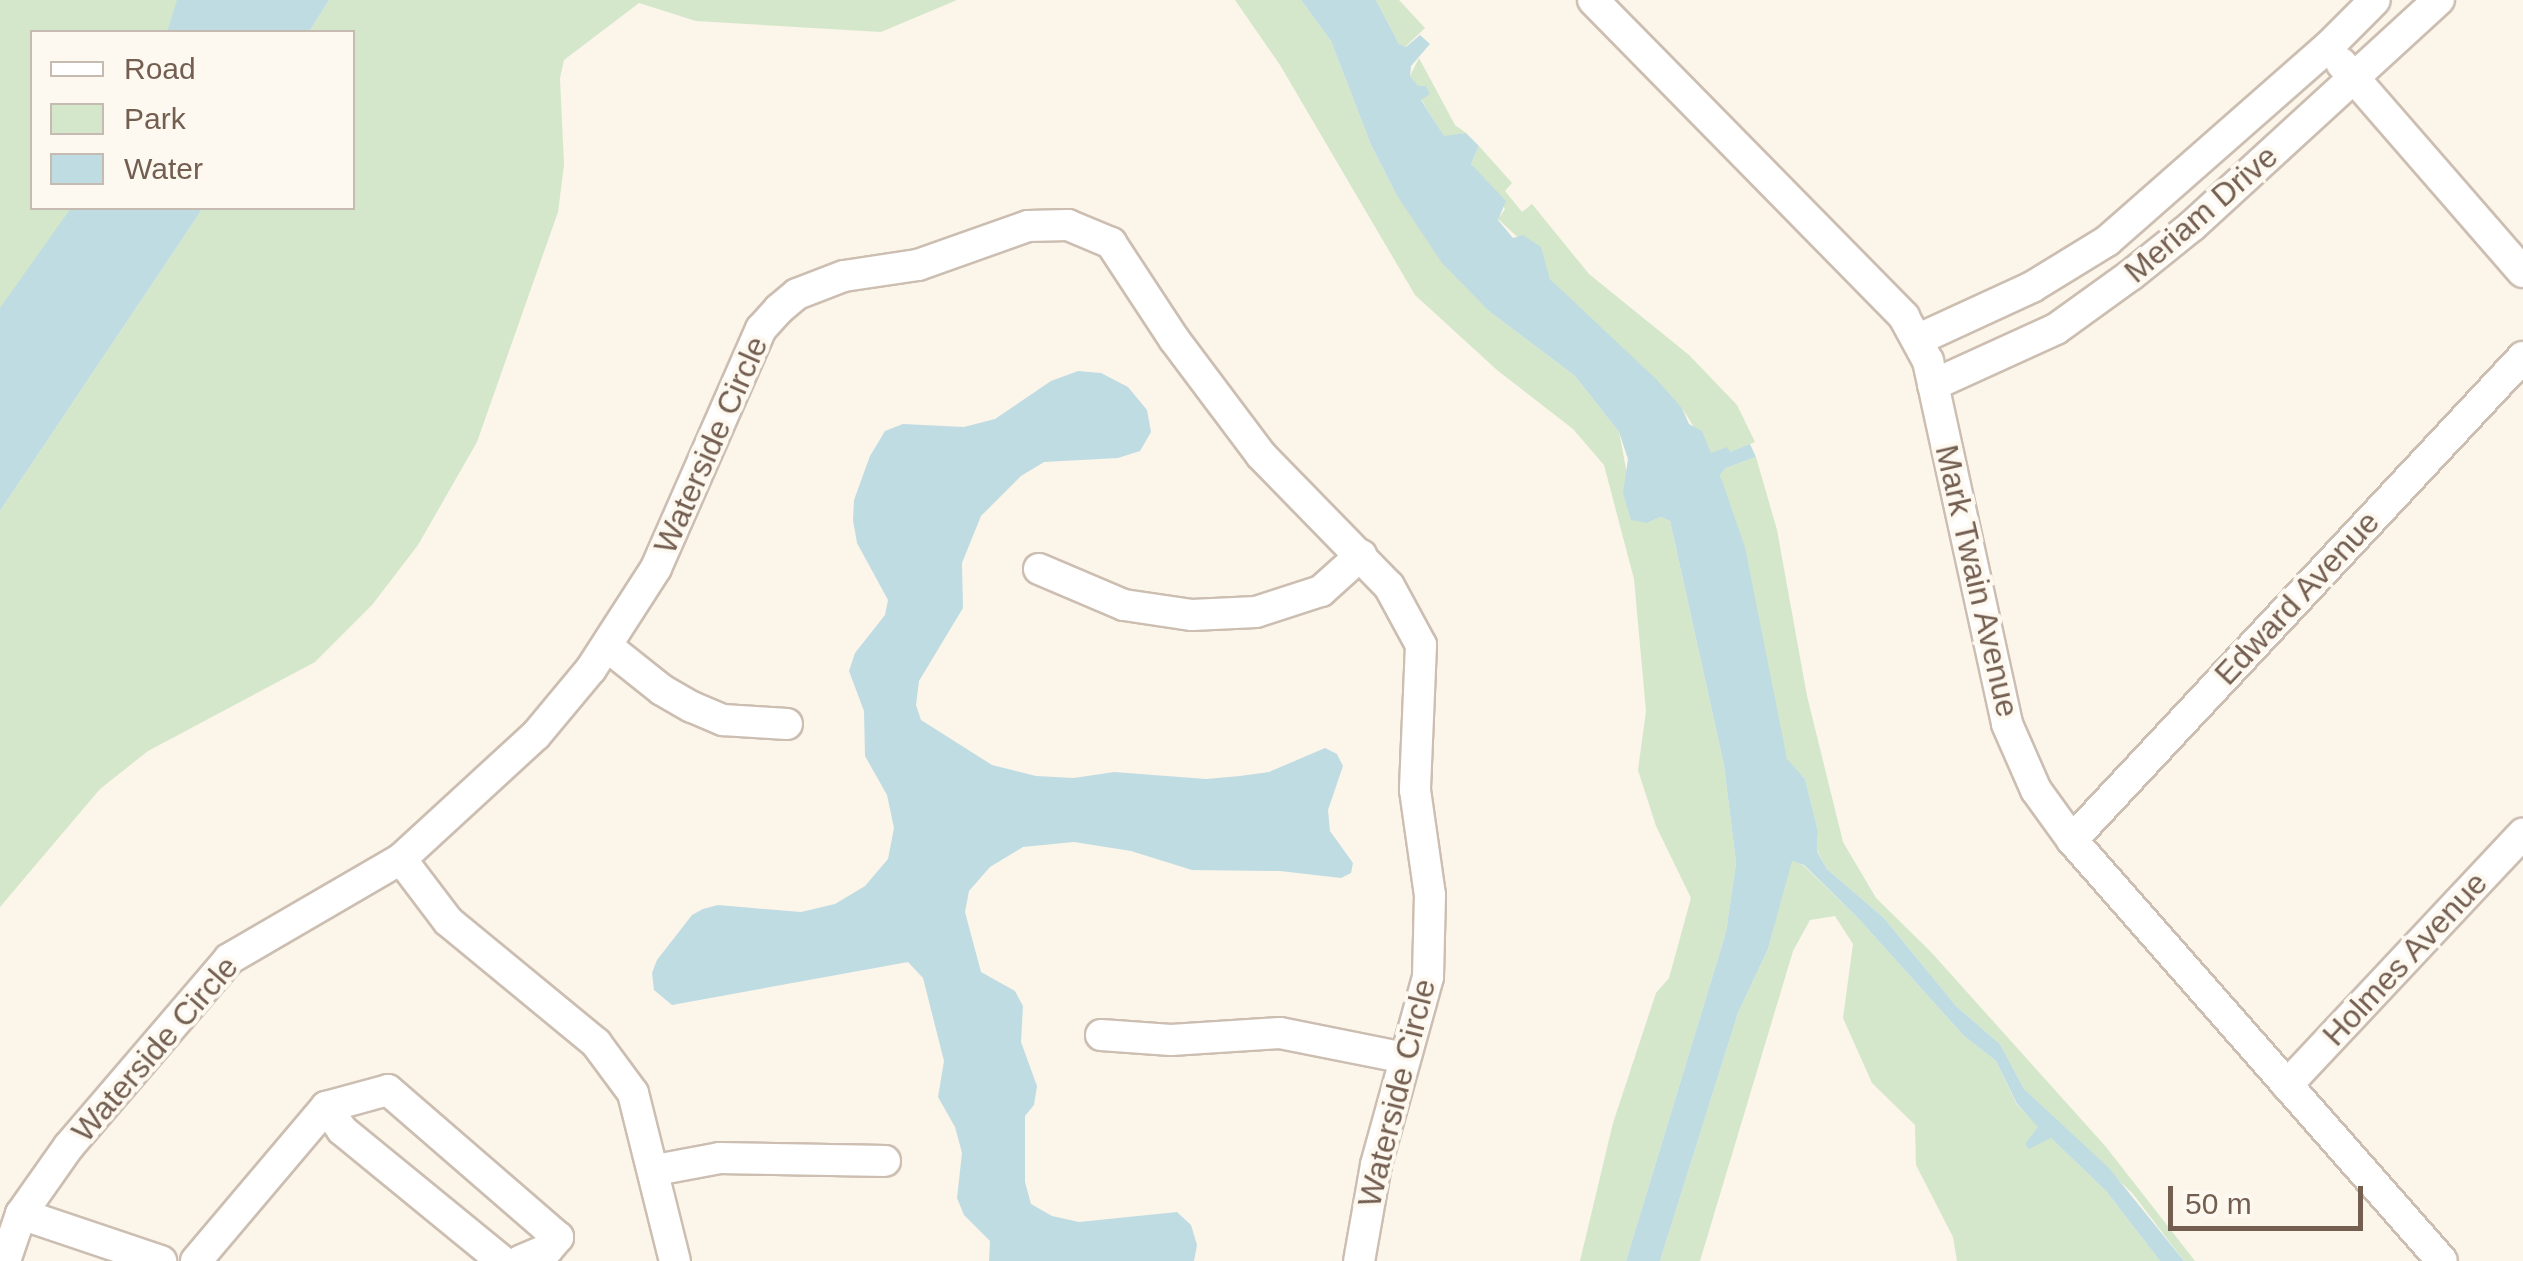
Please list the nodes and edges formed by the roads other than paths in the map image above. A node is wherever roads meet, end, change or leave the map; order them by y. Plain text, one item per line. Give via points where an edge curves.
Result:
1 (1593, 0) edge
2 (2375, 0) edge
3 (2438, 0) edge
4 (2328, 47) junction
5 (2355, 78) junction
6 (2523, 272) edge
7 (1917, 340) junction
8 (2523, 357) edge
9 (1933, 385) junction
10 (1361, 555) junction
11 (1040, 568) dead end
12 (608, 646) junction
13 (787, 724) dead end
14 (2523, 834) edge
15 (2072, 840) junction
16 (401, 859) junction
17 (1100, 1034) dead end
18 (1406, 1058) junction
19 (2286, 1085) junction
20 (326, 1108) junction
21 (885, 1161) dead end
22 (656, 1170) junction
23 (13, 1236) edge
24 (98, 1261) edge
25 (161, 1261) edge
26 (196, 1261) edge
27 (502, 1261) edge
28 (520, 1261) edge
29 (676, 1261) edge
30 (1359, 1261) edge
31 (2442, 1261) edge

1 - 7 street, Mark Twain Avenue via 1904,316
2 - 4 street, Meriam Drive
3 - 5 street, Meriam Drive
4 - 5 street
4 - 7 street, Meriam Drive via 2107,242 2032,288
5 - 6 street
5 - 9 street, Meriam Drive via 2131,276 2056,329
7 - 9 street, Mark Twain Avenue
8 - 15 street, Edward Avenue
9 - 15 street, Mark Twain Avenue via 2007,724 2036,790
10 - 11 street via 1321,591 1256,612 1192,614 1124,605
10 - 12 street, Waterside Circle via 1262,455 1111,242 1068,225 1028,226 918,265 844,276 797,294 779,309 760,329 656,568
10 - 18 street, Waterside Circle via 1390,586 1421,645 1414,790 1431,925 1428,977
12 - 13 street via 692,708 724,720
12 - 16 street, Waterside Circle via 536,736
14 - 19 street, Holmes Avenue
15 - 19 street, Mark Twain Avenue
16 - 22 street via 448,920 596,1043 634,1093
16 - 23 street, Waterside Circle via 229,959 69,1146
17 - 18 street via 1171,1040 1280,1032
18 - 30 street, Waterside Circle via 1376,1165
19 - 31 street, Mark Twain Avenue
20 - 26 street
20 - 27 street via 342,1130
20 - 28 street via 388,1090 558,1236 548,1249
21 - 22 street via 720,1158
22 - 29 street
23 - 24 street
23 - 25 street

